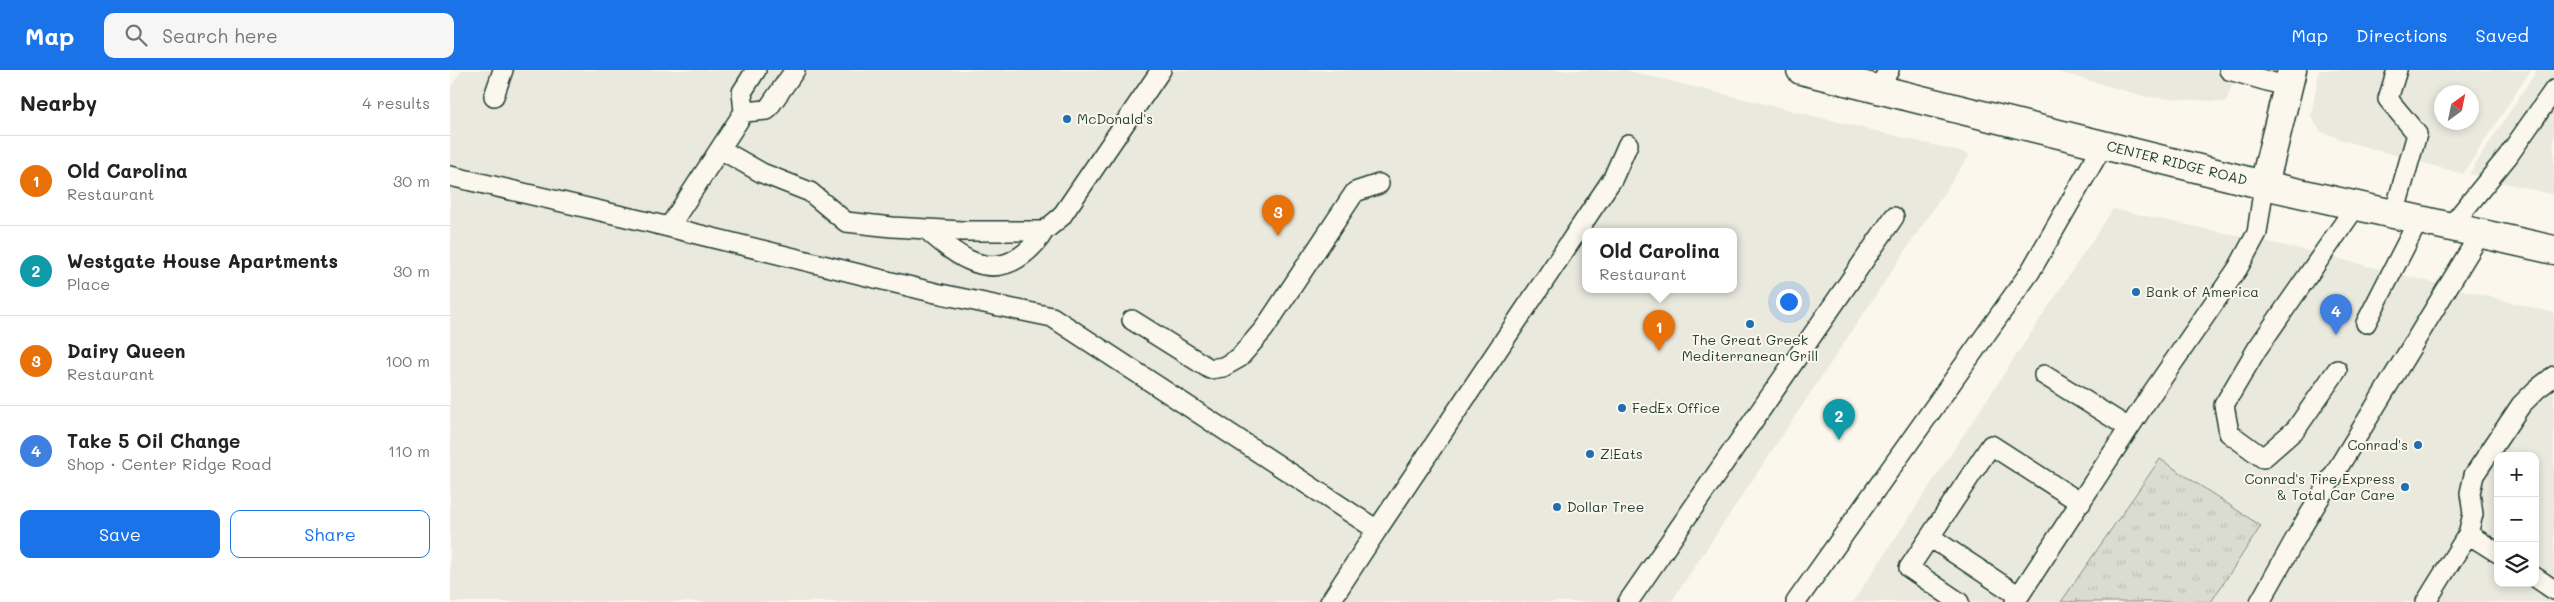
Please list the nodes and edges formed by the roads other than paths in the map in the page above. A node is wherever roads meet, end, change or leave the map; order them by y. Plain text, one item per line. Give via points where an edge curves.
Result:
1 (503, 70) edge
2 (756, 70) edge
3 (795, 70) edge
4 (1161, 70) edge
5 (1801, 70) edge
6 (2229, 70) edge
7 (2398, 70) edge
8 (2290, 79) edge
9 (1884, 80) edge
10 (2554, 90) edge
11 (494, 96) dead end
12 (744, 112) junction
13 (2554, 117) edge
14 (2532, 121) junction
15 (1628, 144) dead end
16 (2103, 145) junction
17 (720, 149) junction
18 (450, 176) edge
19 (1379, 184) dead end
20 (2264, 185) junction
21 (2356, 206) junction
22 (1894, 217) dead end
23 (2407, 217) junction
24 (669, 227) junction
25 (2450, 227) junction
26 (926, 229) junction
27 (1044, 231) junction
28 (2480, 234) junction
29 (2554, 250) edge
30 (1132, 320) dead end
31 (2366, 323) dead end
32 (2337, 370) dead end
33 (2044, 375) dead end
34 (2553, 377) edge
35 (2129, 428) junction
36 (2081, 503) junction
37 (1377, 530) junction
38 (2468, 534) junction
39 (1930, 537) junction
40 (2494, 550) edge
41 (2539, 580) edge
42 (2554, 590) edge
43 (2017, 599) edge
44 (1330, 602) edge
45 (1628, 602) edge
46 (1796, 602) edge
47 (1959, 602) edge
48 (2260, 602) edge
49 (2426, 602) edge

1 - 11 lane
2 - 12 lane via 742,92
3 - 12 lane via 767,110
4 - 27 lane via 1061,217
5 - 9 main road, CENTER RIDGE ROAD
6 - 8 lane
7 - 23 lane via 2388,99 2417,134
8 - 20 main road
9 - 16 main road, CENTER RIDGE ROAD
10 - 14 lane
12 - 17 lane
13 - 14 lane
14 - 25 lane
15 - 37 lane via 1613,178
16 - 20 main road, CENTER RIDGE ROAD
16 - 46 lane via 2030,272
17 - 24 lane
17 - 26 lane via 762,172 810,192 846,222
18 - 24 lane
19 - 30 lane via 1355,192 1264,329 1231,363 1210,369
20 - 21 main road, CENTER RIDGE ROAD
20 - 35 lane via 2257,233 2238,268
21 - 23 main road, CENTER RIDGE ROAD
21 - 32 lane via 2256,350 2224,405 2229,433 2263,458 2296,429
22 - 45 lane
23 - 25 main road, CENTER RIDGE ROAD
23 - 31 lane
24 - 37 lane via 936,294 1052,317
25 - 28 main road, CENTER RIDGE ROAD
26 - 27 lane
26 - 27 lane via 968,261 984,266 1012,262 1030,250
28 - 29 main road, CENTER RIDGE ROAD
28 - 48 lane
33 - 35 lane
34 - 38 lane via 2521,405 2474,475 2470,493 2473,514
35 - 36 lane
36 - 39 lane via 1991,445
36 - 43 lane
37 - 44 lane
38 - 40 lane
38 - 49 lane
39 - 43 lane
39 - 47 lane via 1909,568
41 - 42 lane

